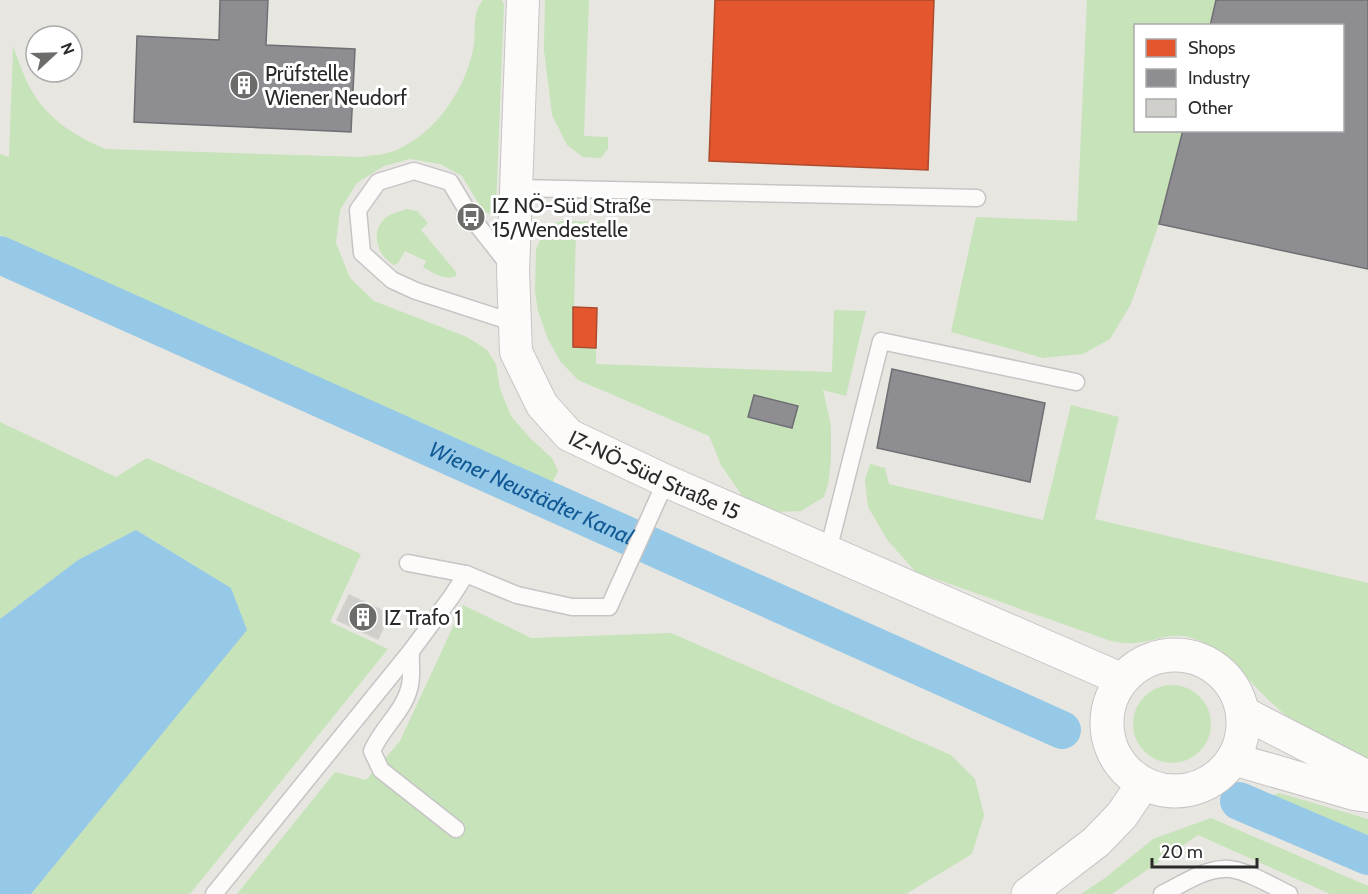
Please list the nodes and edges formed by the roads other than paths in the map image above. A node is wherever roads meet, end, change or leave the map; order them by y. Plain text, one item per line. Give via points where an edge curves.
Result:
1 (523, 0) edge
2 (517, 188) junction
3 (977, 198) dead end
4 (513, 271) junction
5 (515, 323) junction
6 (1076, 382) dead end
7 (666, 481) junction
8 (828, 552) junction
9 (408, 563) dead end
10 (466, 574) junction
11 (411, 651) junction
12 (1121, 679) junction
13 (1242, 712) junction
14 (1233, 759) junction
15 (1368, 777) edge
16 (1143, 784) junction
17 (1368, 796) edge
18 (456, 829) dead end
19 (214, 894) edge
20 (1028, 894) edge
21 (1162, 894) edge
22 (1289, 894) edge

1 - 2 street, IZ-NÖ-Süd Straße 15
2 - 3 lane
2 - 4 street, IZ-NÖ-Süd Straße 15
4 - 5 street, IZ-NÖ-Süd Straße 15
4 - 5 lane via 471,218 450,182 414,171 378,182 358,210 362,253 392,280
5 - 7 street, IZ-NÖ-Süd Straße 15 via 516,352 542,405 569,435
6 - 8 lane via 881,341
7 - 8 street, IZ-NÖ-Süd Straße 15
7 - 10 lane via 609,607 572,607 517,595
8 - 12 street, IZ-NÖ-Süd Straße 15
9 - 10 lane
10 - 11 lane
11 - 18 lane via 410,689 377,737 372,751 381,770
11 - 19 lane
12 - 13 street via 1141,663 1166,655 1192,657 1215,668 1233,687
12 - 16 street via 1108,706 1107,737 1120,765
13 - 14 street via 1242,736
13 - 15 street
14 - 16 street via 1216,778 1193,790 1167,792
14 - 17 street
16 - 20 street via 1122,815 1096,842
21 - 22 lane via 1224,868

